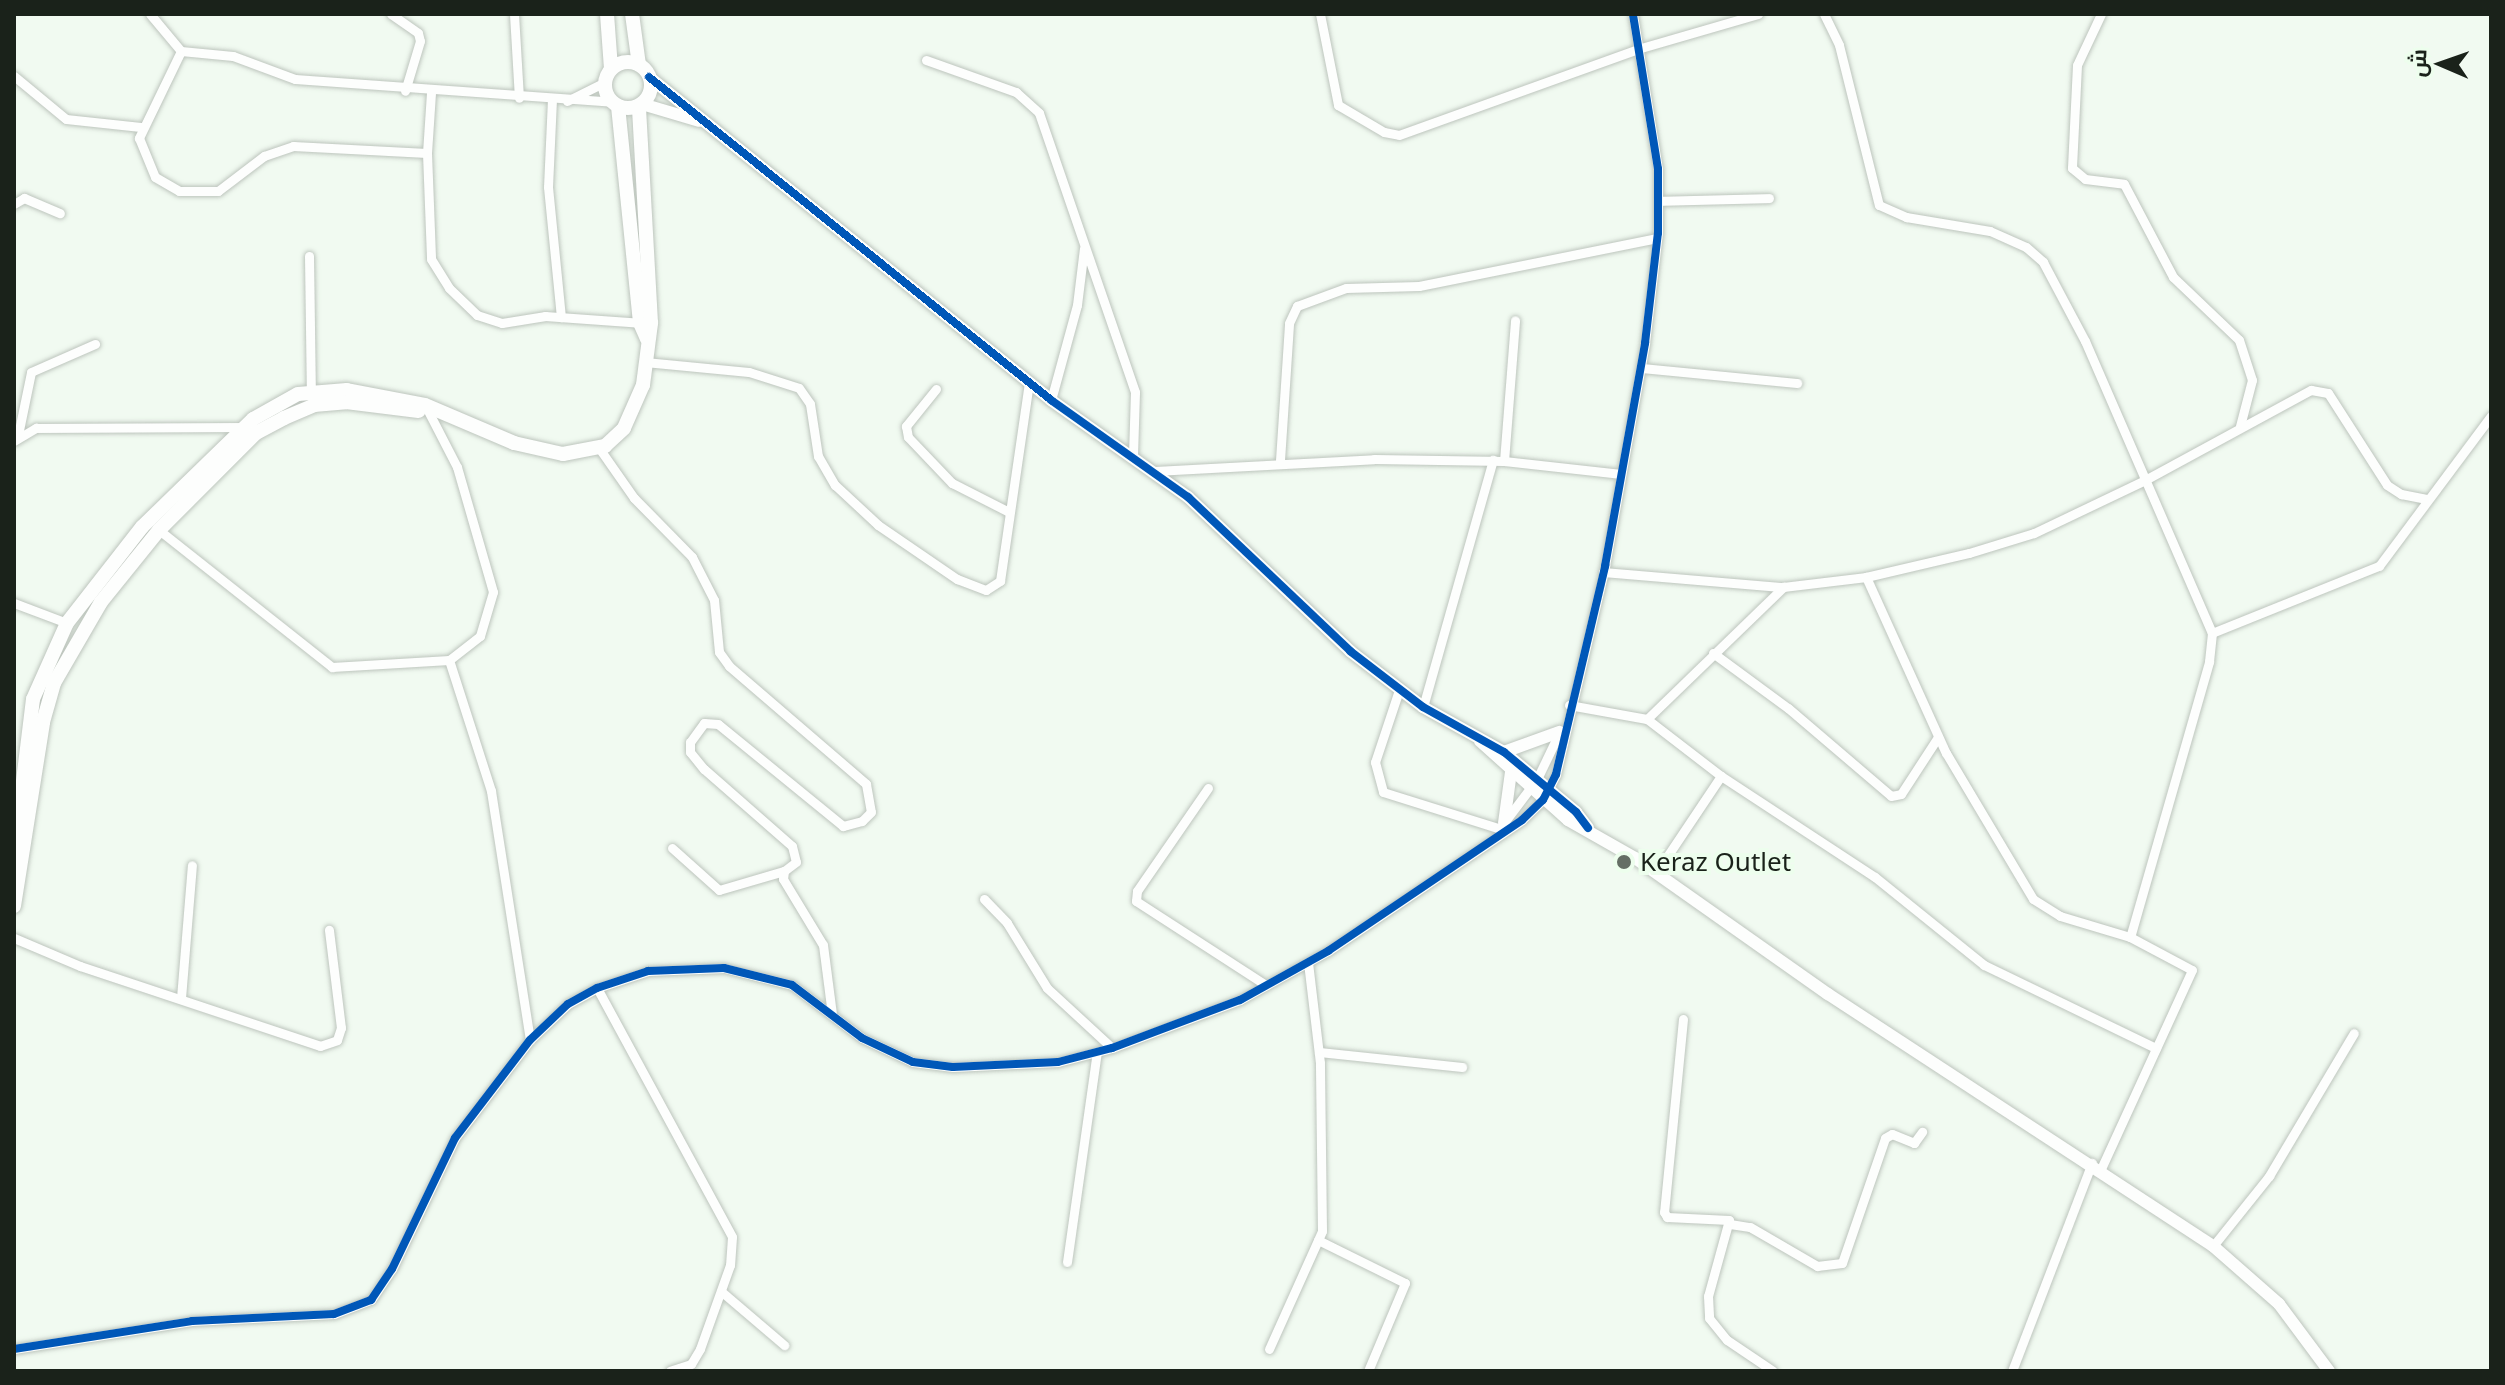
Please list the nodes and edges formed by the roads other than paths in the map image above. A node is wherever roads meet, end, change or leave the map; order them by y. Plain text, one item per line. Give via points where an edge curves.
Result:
1 (150, 14) edge
2 (391, 14) edge
3 (514, 14) edge
4 (607, 14) edge
5 (632, 14) edge
6 (1320, 14) edge
7 (1633, 14) edge
8 (1758, 14) edge
9 (1824, 14) edge
10 (2101, 14) edge
11 (1641, 48) junction
12 (181, 51) junction
13 (926, 60) dead end
14 (644, 71) junction
15 (608, 75) junction
16 (14, 76) edge
17 (405, 91) junction
18 (431, 93) junction
19 (519, 98) junction
20 (552, 99) junction
21 (567, 101) junction
22 (615, 104) junction
23 (640, 105) junction
24 (702, 123) junction
25 (141, 127) junction
26 (427, 153) junction
27 (1769, 198) dead end
28 (1658, 201) junction
29 (14, 204) edge
30 (60, 213) dead end
31 (1657, 238) junction
32 (1085, 246) junction
33 (309, 256) dead end
34 (561, 317) junction
35 (1515, 320) dead end
36 (645, 323) junction
37 (95, 344) dead end
38 (645, 362) junction
39 (1641, 368) junction
40 (1029, 383) junction
41 (1797, 383) dead end
42 (936, 389) dead end
43 (311, 392) junction
44 (1051, 400) junction
45 (430, 410) junction
46 (2491, 416) edge
47 (2240, 426) junction
48 (243, 427) junction
49 (16, 438) edge
50 (599, 448) junction
51 (1133, 457) junction
52 (1280, 460) junction
53 (1493, 460) junction
54 (1504, 461) junction
55 (1155, 471) junction
56 (1621, 474) junction
57 (2145, 480) junction
58 (2427, 499) junction
59 (1009, 512) junction
60 (159, 530) junction
61 (1603, 572) junction
62 (1866, 577) junction
63 (1783, 587) junction
64 (14, 603) edge
65 (67, 623) junction
66 (2212, 633) junction
67 (1713, 653) junction
68 (449, 660) junction
69 (1399, 690) junction
70 (1569, 705) junction
71 (1423, 707) junction
72 (38, 711) junction
73 (1647, 719) junction
74 (1562, 728) junction
75 (1938, 737) junction
76 (1480, 741) junction
77 (1504, 752) junction
78 (1511, 772) junction
79 (1721, 776) junction
80 (1533, 784) junction
81 (1208, 788) dead end
82 (1547, 795) junction
83 (1502, 826) junction
84 (1495, 841) junction
85 (672, 848) dead end
86 (14, 854) edge
87 (192, 865) dead end
88 (784, 871) junction
89 (1656, 873) junction
90 (984, 899) dead end
91 (14, 906) edge
92 (329, 930) dead end
93 (2130, 937) junction
94 (14, 938) edge
95 (1308, 963) junction
96 (1266, 985) junction
97 (597, 988) junction
98 (181, 998) junction
99 (832, 1014) junction
100 (1683, 1019) dead end
101 (2354, 1033) dead end
102 (530, 1040) junction
103 (1112, 1048) junction
104 (2156, 1048) junction
105 (1097, 1052) junction
106 (1319, 1052) junction
107 (1462, 1067) dead end
108 (1922, 1132) dead end
109 (2097, 1166) junction
110 (1730, 1224) junction
111 (1318, 1240) junction
112 (2213, 1246) junction
113 (1067, 1262) dead end
114 (722, 1292) junction
115 (784, 1345) dead end
116 (14, 1349) edge
117 (1269, 1349) dead end
118 (670, 1371) edge
119 (1368, 1371) edge
120 (1773, 1371) edge
121 (2012, 1371) edge
122 (2329, 1371) edge

1 - 12 street
2 - 17 street via 418,33 420,41
3 - 19 street
4 - 15 main road
5 - 14 main road
6 - 11 street via 1338,105 1392,134 1449,120
7 - 11 street
8 - 11 street
9 - 57 street via 1842,55 1879,205 1906,217 1990,231 2026,247 2043,262 2085,341
10 - 47 street via 2077,65 2072,168 2085,179 2124,184 2173,277 2239,340 2252,380
11 - 28 street
12 - 17 street via 233,56 282,77
12 - 25 street
13 - 32 street via 1030,101 1045,126
14 - 15 main road via 622,63
14 - 23 main road via 650,91
14 - 24 street
15 - 21 street
15 - 22 main road
16 - 25 street via 66,119
17 - 18 street
18 - 19 street
18 - 26 street
19 - 20 street
20 - 21 street
20 - 34 street via 548,187
21 - 22 street
22 - 23 main road
22 - 36 main road
23 - 24 street
23 - 36 main road
24 - 40 street
25 - 26 street via 144,159 155,177 192,192 218,191 264,156 293,146
26 - 34 street via 429,249 449,288 492,322
27 - 28 street
28 - 31 street
29 - 30 street via 24,198
31 - 39 street
31 - 52 street via 1419,286 1346,288 1297,306 1289,323
32 - 44 street via 1077,305
32 - 51 street via 1135,392
33 - 43 street
34 - 36 street
35 - 54 street
36 - 38 main road
37 - 49 street via 31,372
38 - 50 main road via 630,419
38 - 59 street via 749,372 799,388 810,404 818,456 835,485 878,525 976,588 995,587 1000,581
39 - 41 street
39 - 56 street
40 - 44 street
40 - 59 street
42 - 59 street via 906,426 908,437 952,483
43 - 45 main road via 372,392
43 - 48 main road via 275,404
44 - 51 street
45 - 50 main road via 537,450 563,454
45 - 60 main road via 346,402 296,412 256,433
45 - 68 street via 457,467 493,592 480,636
46 - 58 street
47 - 57 street
47 - 58 street via 2311,390 2328,393 2387,485
48 - 49 street via 36,428
48 - 65 main road via 142,527
50 - 88 street via 634,498 692,557 714,600 719,652 729,666 866,784 871,812 862,821 843,826 718,724 697,727 690,742 695,759 792,846 796,862
51 - 55 street
52 - 53 street
52 - 55 street
53 - 54 street
53 - 71 street
54 - 56 street
55 - 69 street
56 - 61 street
57 - 62 street via 2034,533
57 - 66 street
58 - 66 street via 2379,566
60 - 68 street via 332,667
60 - 72 main road via 78,636
61 - 63 street
61 - 70 street
62 - 63 street
62 - 75 street
63 - 67 street
64 - 65 street
65 - 72 main road
66 - 93 street via 2209,662
67 - 73 street
67 - 75 street via 1788,708 1891,796 1901,794
68 - 102 street via 491,791
69 - 71 street
69 - 83 street via 1375,762 1383,792
70 - 73 street
70 - 74 street
71 - 76 street
72 - 86 main road
72 - 91 main road
73 - 79 street
74 - 77 street
74 - 80 street
74 - 82 street
75 - 93 street via 1977,812 2033,899 2060,916
76 - 77 street
76 - 78 street
77 - 80 street
78 - 80 street
78 - 83 street
79 - 89 street
79 - 104 street via 1875,877 1984,965
80 - 82 street
80 - 83 street
81 - 96 street via 1137,891 1136,901
82 - 84 street
82 - 89 street
83 - 84 street
84 - 95 street
85 - 88 street via 719,890
87 - 98 street
88 - 99 street via 786,887 823,945
89 - 109 street via 1828,994
90 - 103 street via 1007,923 1047,988
92 - 98 street via 341,1028 328,1046
93 - 104 street via 2192,970
94 - 98 street via 80,966
95 - 96 street
95 - 106 street
96 - 103 street
97 - 99 street via 648,971 724,968 792,985
97 - 102 street via 568,1004
97 - 114 street via 732,1237
99 - 105 street via 887,1053 935,1066 1038,1065
100 - 110 street via 1664,1212 1667,1217 1726,1217
101 - 112 street via 2269,1176
102 - 116 street via 455,1138 392,1269 371,1300 334,1314 192,1321
103 - 105 street
104 - 109 street
105 - 113 street
106 - 107 street
106 - 111 street
108 - 110 street via 1914,1143 1892,1134 1885,1138 1842,1263 1817,1266 1750,1227
109 - 112 street
109 - 121 street
110 - 120 street via 1708,1296 1709,1318 1727,1340
111 - 117 street
111 - 119 street via 1405,1283
112 - 122 street via 2279,1304
114 - 115 street
114 - 118 street via 695,1358

